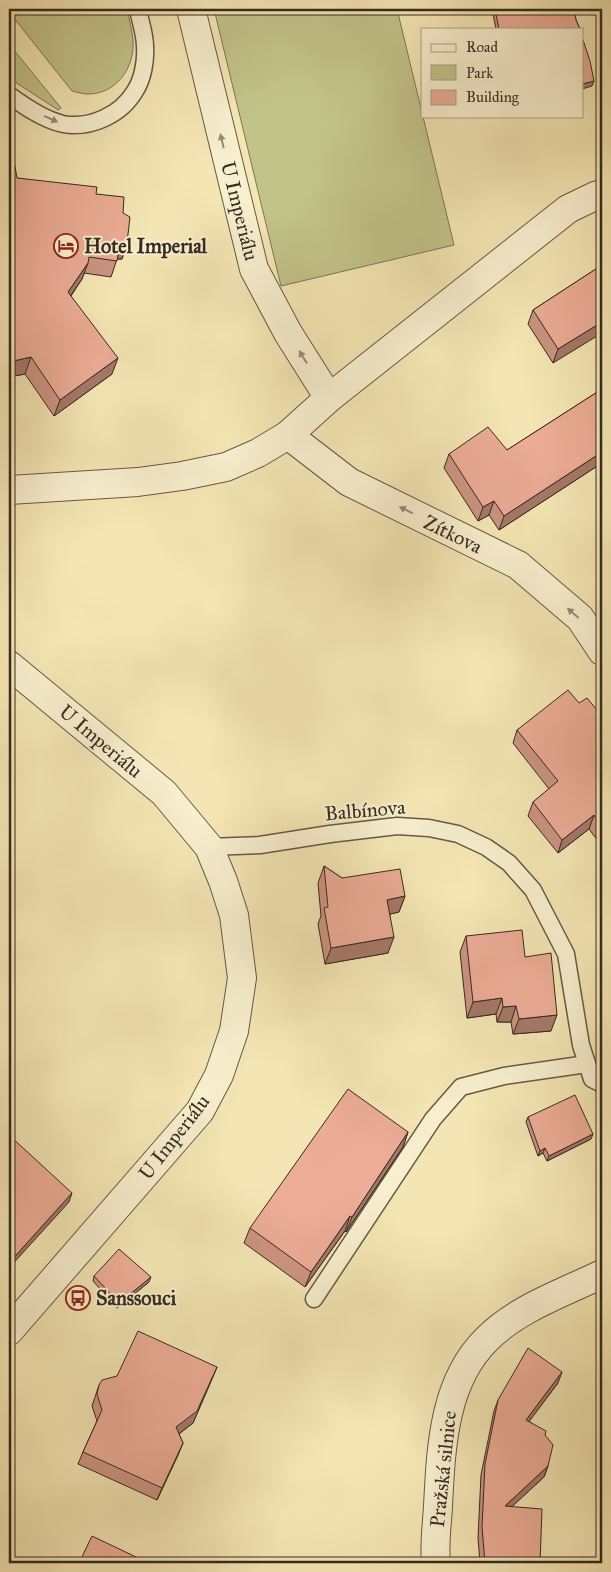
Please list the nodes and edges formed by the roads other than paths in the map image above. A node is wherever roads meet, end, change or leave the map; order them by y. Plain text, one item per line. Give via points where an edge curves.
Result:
1 (138, 9) edge
2 (191, 9) edge
3 (9, 95) edge
4 (602, 194) edge
5 (329, 398) junction
6 (288, 435) junction
7 (9, 490) edge
8 (602, 651) edge
9 (9, 665) edge
10 (209, 847) junction
11 (587, 1064) junction
12 (602, 1084) edge
13 (602, 1274) edge
14 (314, 1299) dead end
15 (9, 1331) edge
16 (436, 1563) edge

3 -> 1 lane via 30,110 62,124 79,125 110,116 136,91 142,72 145,46
5 -> 2 street, U Imperiálu via 288,333 254,269
4 - 5 street via 568,209
5 - 6 street
6 - 7 street via 226,467 182,476
8 -> 6 street, Zítkova via 580,618 518,565 349,482
9 - 10 street, U Imperiálu via 164,793
10 - 11 lane, Balbínova via 260,846 397,826 458,834 486,847 509,863 533,890 566,954 580,1045
10 - 15 street, U Imperiálu via 234,915 242,978 234,1030 219,1075 200,1111
11 - 12 lane, Balbínova via 592,1079
11 - 14 lane via 504,1076 462,1086 433,1119
13 - 16 street, Pražská silnice via 519,1314 487,1339 469,1361 449,1403 442,1442

